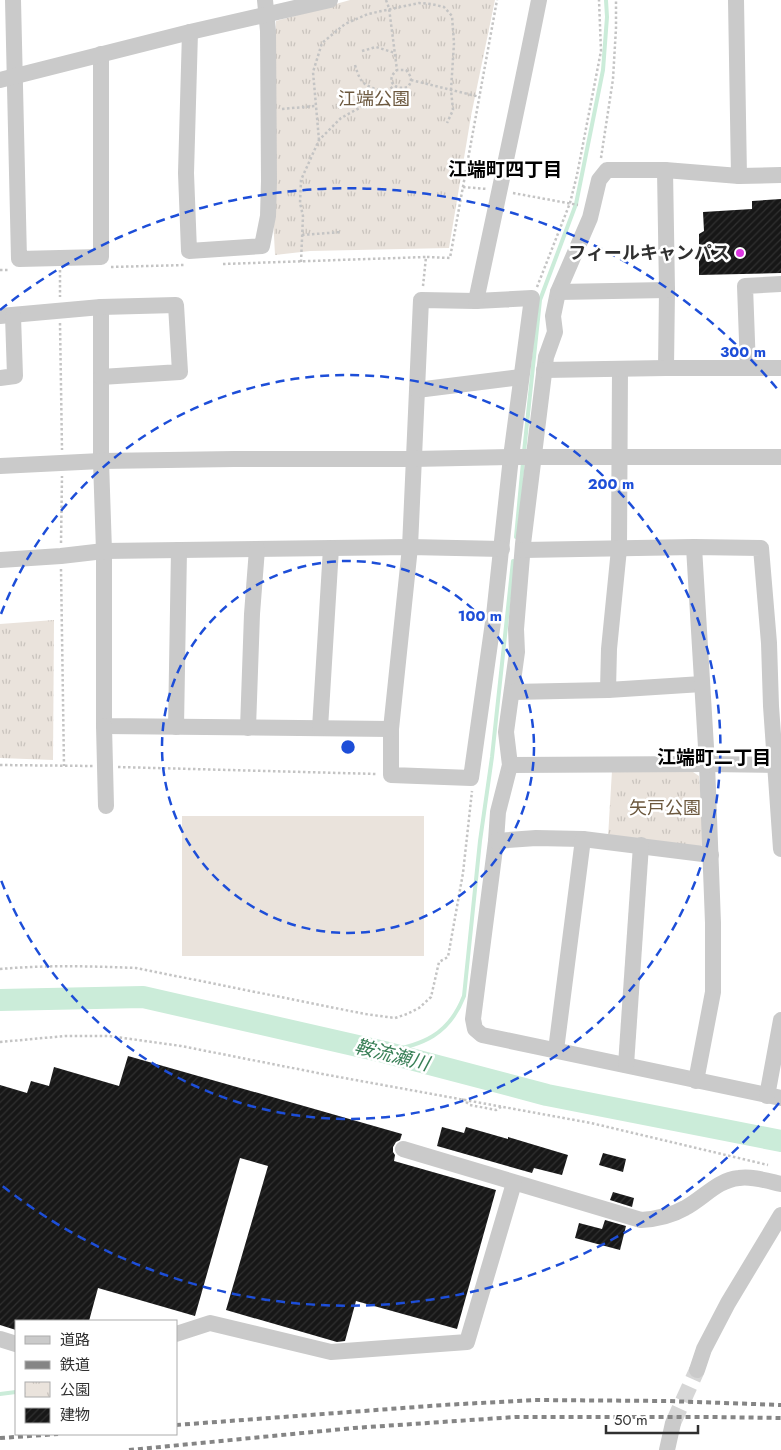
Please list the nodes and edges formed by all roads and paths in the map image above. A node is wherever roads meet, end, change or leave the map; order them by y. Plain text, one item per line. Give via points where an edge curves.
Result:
1 (14, 0) edge
2 (330, 0) edge
3 (386, 0) edge
4 (497, 0) edge
5 (539, 0) edge
6 (599, 0) edge
7 (616, 0) edge
8 (736, 0) edge
9 (265, 7) edge
10 (389, 9) junction
11 (190, 32) junction
12 (362, 51) dead end
13 (395, 53) junction
14 (101, 54) junction
15 (355, 65) dead end
16 (397, 70) junction
17 (7, 78) edge
18 (411, 80) junction
19 (394, 86) junction
20 (451, 90) junction
21 (384, 92) junction
22 (480, 97) junction
23 (315, 106) junction
24 (268, 110) junction
25 (447, 123) dead end
26 (319, 140) junction
27 (665, 170) junction
28 (781, 175) edge
29 (739, 176) junction
30 (599, 180) junction
31 (532, 196) dead end
32 (570, 202) junction
33 (341, 232) dead end
34 (302, 235) junction
35 (426, 257) junction
36 (301, 262) junction
37 (214, 264) dead end
38 (186, 265) dead end
39 (108, 268) dead end
40 (60, 269) dead end
41 (0, 270) edge
42 (17, 270) dead end
43 (781, 284) edge
44 (667, 290) junction
45 (558, 292) junction
46 (532, 298) junction
47 (60, 299) dead end
48 (421, 300) junction
49 (476, 301) junction
50 (100, 307) junction
51 (7, 316) edge
52 (60, 322) dead end
53 (666, 368) junction
54 (748, 368) junction
55 (781, 368) edge
56 (620, 369) junction
57 (544, 370) junction
58 (101, 377) junction
59 (521, 377) junction
60 (0, 378) edge
61 (416, 390) junction
62 (62, 450) dead end
63 (513, 457) junction
64 (533, 457) junction
65 (619, 457) junction
66 (781, 457) edge
67 (413, 459) junction
68 (101, 461) junction
69 (0, 466) edge
70 (62, 472) dead end
71 (410, 547) junction
72 (331, 548) junction
73 (694, 548) junction
74 (257, 549) junction
75 (502, 549) junction
76 (620, 549) junction
77 (179, 550) junction
78 (523, 550) junction
79 (104, 551) junction
80 (61, 556) junction
81 (0, 560) edge
82 (702, 684) junction
83 (608, 690) junction
84 (512, 692) junction
85 (104, 726) junction
86 (176, 727) junction
87 (248, 728) junction
88 (320, 728) junction
89 (391, 729) junction
90 (707, 764) junction
91 (0, 765) edge
92 (778, 765) edge
93 (64, 766) junction
94 (105, 766) junction
95 (510, 766) junction
96 (391, 775) junction
97 (472, 778) junction
98 (106, 806) dead end
99 (582, 839) junction
100 (496, 841) junction
101 (641, 846) junction
102 (781, 849) edge
103 (710, 855) junction
104 (0, 969) edge
105 (781, 1020) edge
106 (0, 1042) edge
107 (556, 1050) junction
108 (626, 1065) junction
109 (696, 1081) junction
110 (774, 1097) edge
111 (403, 1149) dead end
112 (773, 1166) dead end
113 (514, 1183) junction
114 (781, 1184) edge
115 (781, 1215) edge
116 (178, 1333) edge
117 (0, 1339) edge
118 (15, 1344) edge
119 (697, 1370) tunnel mouth
120 (673, 1423) tunnel mouth
121 (667, 1450) edge

1 - 17 street
2 - 9 street
3 - 10 path
4 - 22 path
5 - 49 street
6 - 32 path via 601,51
7 - 30 path via 613,80
8 - 29 street
9 - 11 street
9 - 24 street
10 - 13 path
10 - 20 path via 431,4 444,7 452,16
10 - 23 path via 345,24 322,43 313,72
11 - 14 street
11 - 24 street via 186,173 188,251 262,246 268,216
12 - 13 path via 376,47
13 - 16 path
14 - 17 street
14 - 17 street via 101,257 19,259
15 - 21 path via 364,84
16 - 18 path via 406,70
16 - 19 path via 391,80
18 - 19 path via 406,88
18 - 20 path
19 - 21 path
20 - 22 path
20 - 25 path via 453,110
21 - 26 path via 341,118
22 - 35 path via 450,258
23 - 24 path
23 - 26 path
26 - 34 path via 301,180
27 - 29 street
27 - 30 street via 607,170
27 - 44 street
28 - 29 street
30 - 45 street via 590,218
31 - 32 path
32 - 46 path
33 - 34 path
34 - 36 path
35 - 36 path
35 - 48 path
36 - 37 path
38 - 39 path
40 - 47 path
41 - 42 path
43 - 54 street via 745,286
44 - 45 street
44 - 53 street
45 - 57 street via 553,316 555,332
46 - 49 street
46 - 59 street
48 - 49 street
48 - 61 street
50 - 51 street
50 - 58 street
50 - 58 street via 176,304 180,372
51 - 60 street via 15,376
52 - 62 path
53 - 54 street
53 - 56 street
54 - 55 street
56 - 57 street
56 - 65 street
57 - 64 street
58 - 68 street
59 - 61 street
59 - 63 street
61 - 67 street
63 - 64 street
63 - 67 street
63 - 75 street
64 - 65 street
64 - 78 street
65 - 66 street
65 - 76 street
67 - 68 street
67 - 71 street
68 - 69 street
68 - 79 street
70 - 80 path
71 - 72 street
71 - 75 street
71 - 89 street
72 - 74 street
72 - 88 street
73 - 76 street
73 - 82 street
73 - 92 street via 761,548
74 - 77 street
74 - 87 street
75 - 97 street
76 - 78 street
76 - 83 street
77 - 79 street
77 - 86 street
78 - 84 street
79 - 80 street
79 - 85 street
80 - 81 street
80 - 93 path
82 - 83 street
82 - 90 street
83 - 84 street
84 - 95 street via 506,732
85 - 86 street
85 - 94 street
86 - 87 street
87 - 88 street
88 - 89 street
89 - 96 street
90 - 92 street
90 - 95 street
90 - 103 street
91 - 93 path
92 - 102 street
93 - 94 path
94 - 96 path
94 - 98 street
95 - 100 street via 498,812
96 - 97 street
97 - 104 path via 463,873 448,956 439,962 431,997 407,1014 395,1018 365,1014 136,968 39,966
99 - 100 street
99 - 101 street
99 - 107 street
100 - 107 street via 473,1019 475,1029 482,1035
101 - 103 street
101 - 108 street
103 - 109 street via 713,992
105 - 110 street
106 - 112 path via 109,1036 181,1046 592,1123
107 - 108 street
108 - 109 street
109 - 110 street
111 - 113 street
113 - 114 street via 641,1220 657,1219 687,1208 724,1181 740,1177
113 - 116 street via 467,1342 331,1352 210,1323
115 - 119 street via 728,1303
117 - 118 street
120 - 121 street

